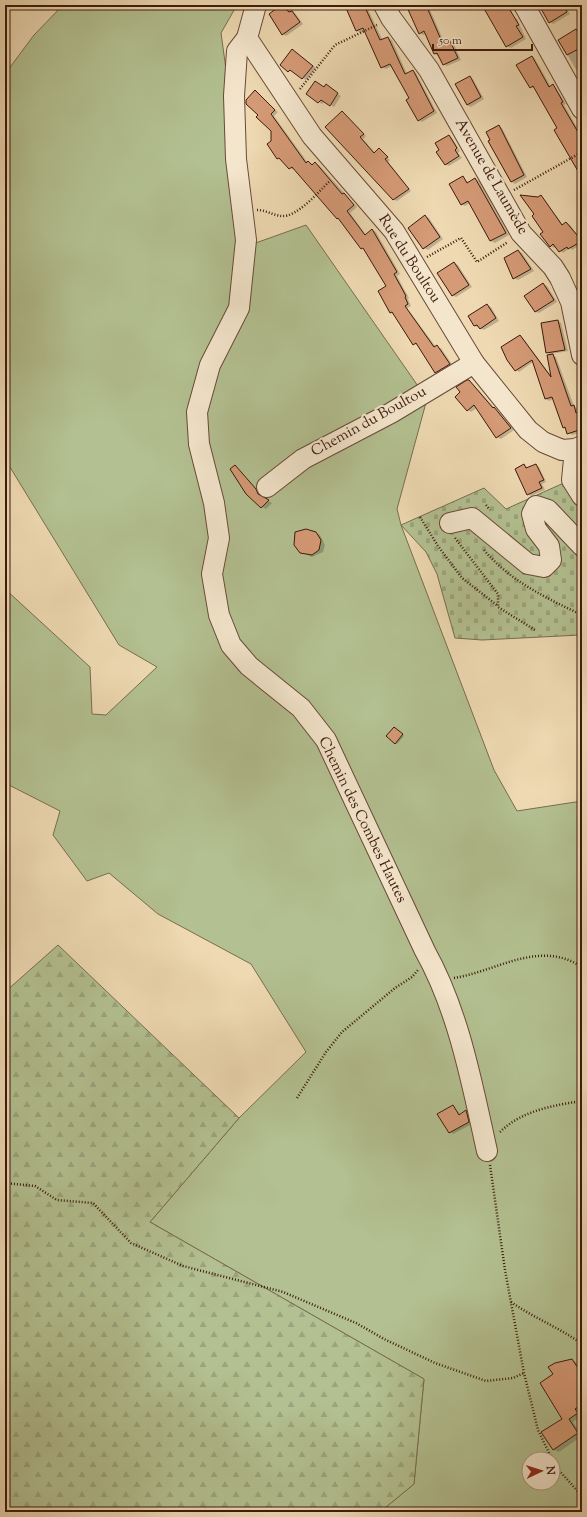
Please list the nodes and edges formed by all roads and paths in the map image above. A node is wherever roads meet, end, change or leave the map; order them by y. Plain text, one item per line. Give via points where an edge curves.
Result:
1 (256, 5) edge
2 (524, 5) edge
3 (387, 12) edge
4 (247, 38) junction
5 (290, 102) junction
6 (582, 109) edge
7 (582, 152) edge
8 (342, 169) junction
9 (501, 197) junction
10 (243, 213) junction
11 (521, 233) junction
12 (414, 264) junction
13 (582, 355) edge
14 (474, 362) junction
15 (578, 448) edge
16 (267, 487) dead end
17 (582, 496) edge
18 (420, 517) dead end
19 (450, 523) joint
20 (582, 546) edge
21 (498, 607) junction
22 (535, 630) dead end
23 (425, 951) junction
24 (582, 967) edge
25 (438, 975) junction
26 (297, 1098) dead end
27 (582, 1101) edge
28 (488, 1151) junction
29 (5, 1183) edge
30 (511, 1302) junction
31 (582, 1344) edge
32 (524, 1373) junction
33 (548, 1451) edge
34 (561, 1472) edge
35 (582, 1490) edge
36 (578, 1491) junction
37 (582, 1496) edge

1 - 4 street
2 - 6 street
3 - 5 path via 335,45
3 - 9 street, Avenue de Laumède via 429,70
4 - 5 street, Rue du Boultou
4 - 10 street, Chemin des Combes Hautes via 237,51 234,96 236,159
5 - 8 street, Rue du Boultou via 312,136
7 - 9 path
8 - 10 path via 296,213 282,216 251,209
8 - 12 street, Rue du Boultou via 394,231
9 - 11 street, Avenue de Laumède
10 - 23 street, Chemin des Combes Hautes via 246,240 239,308 210,365 197,412 199,444 214,503 219,538 212,574 218,615 231,645 249,666 301,708 326,740
11 - 12 path via 477,262 461,238
11 - 13 street, Avenue de Laumède via 560,278 571,302
12 - 14 street, Rue du Boultou
14 - 15 street, Rue du Boultou via 528,430 542,442 562,450
14 - 16 street, Chemin du Boultou via 390,413 303,459
15 - 17 street via 572,480
18 - 21 path via 462,578
19 - 20 street via 472,518 528,564 544,567 551,560 549,546 536,529 532,514 536,506 548,510
19 - 21 path via 452,535 498,594
21 - 22 path
23 - 25 street, Chemin des Combes Hautes
23 - 26 path via 423,963 412,977 342,1032
24 - 25 path via 570,959 550,954 500,964 462,977 451,979
25 - 28 street, Chemin des Combes Hautes via 458,1032
27 - 28 path via 556,1105 521,1117 492,1139
28 - 30 path
29 - 32 path via 35,1186 57,1200 93,1203 131,1243 183,1266 283,1292 356,1323 435,1363 486,1381 512,1378
30 - 31 path
30 - 32 path
32 - 33 path via 538,1430
34 - 36 path
35 - 36 path
36 - 37 path

